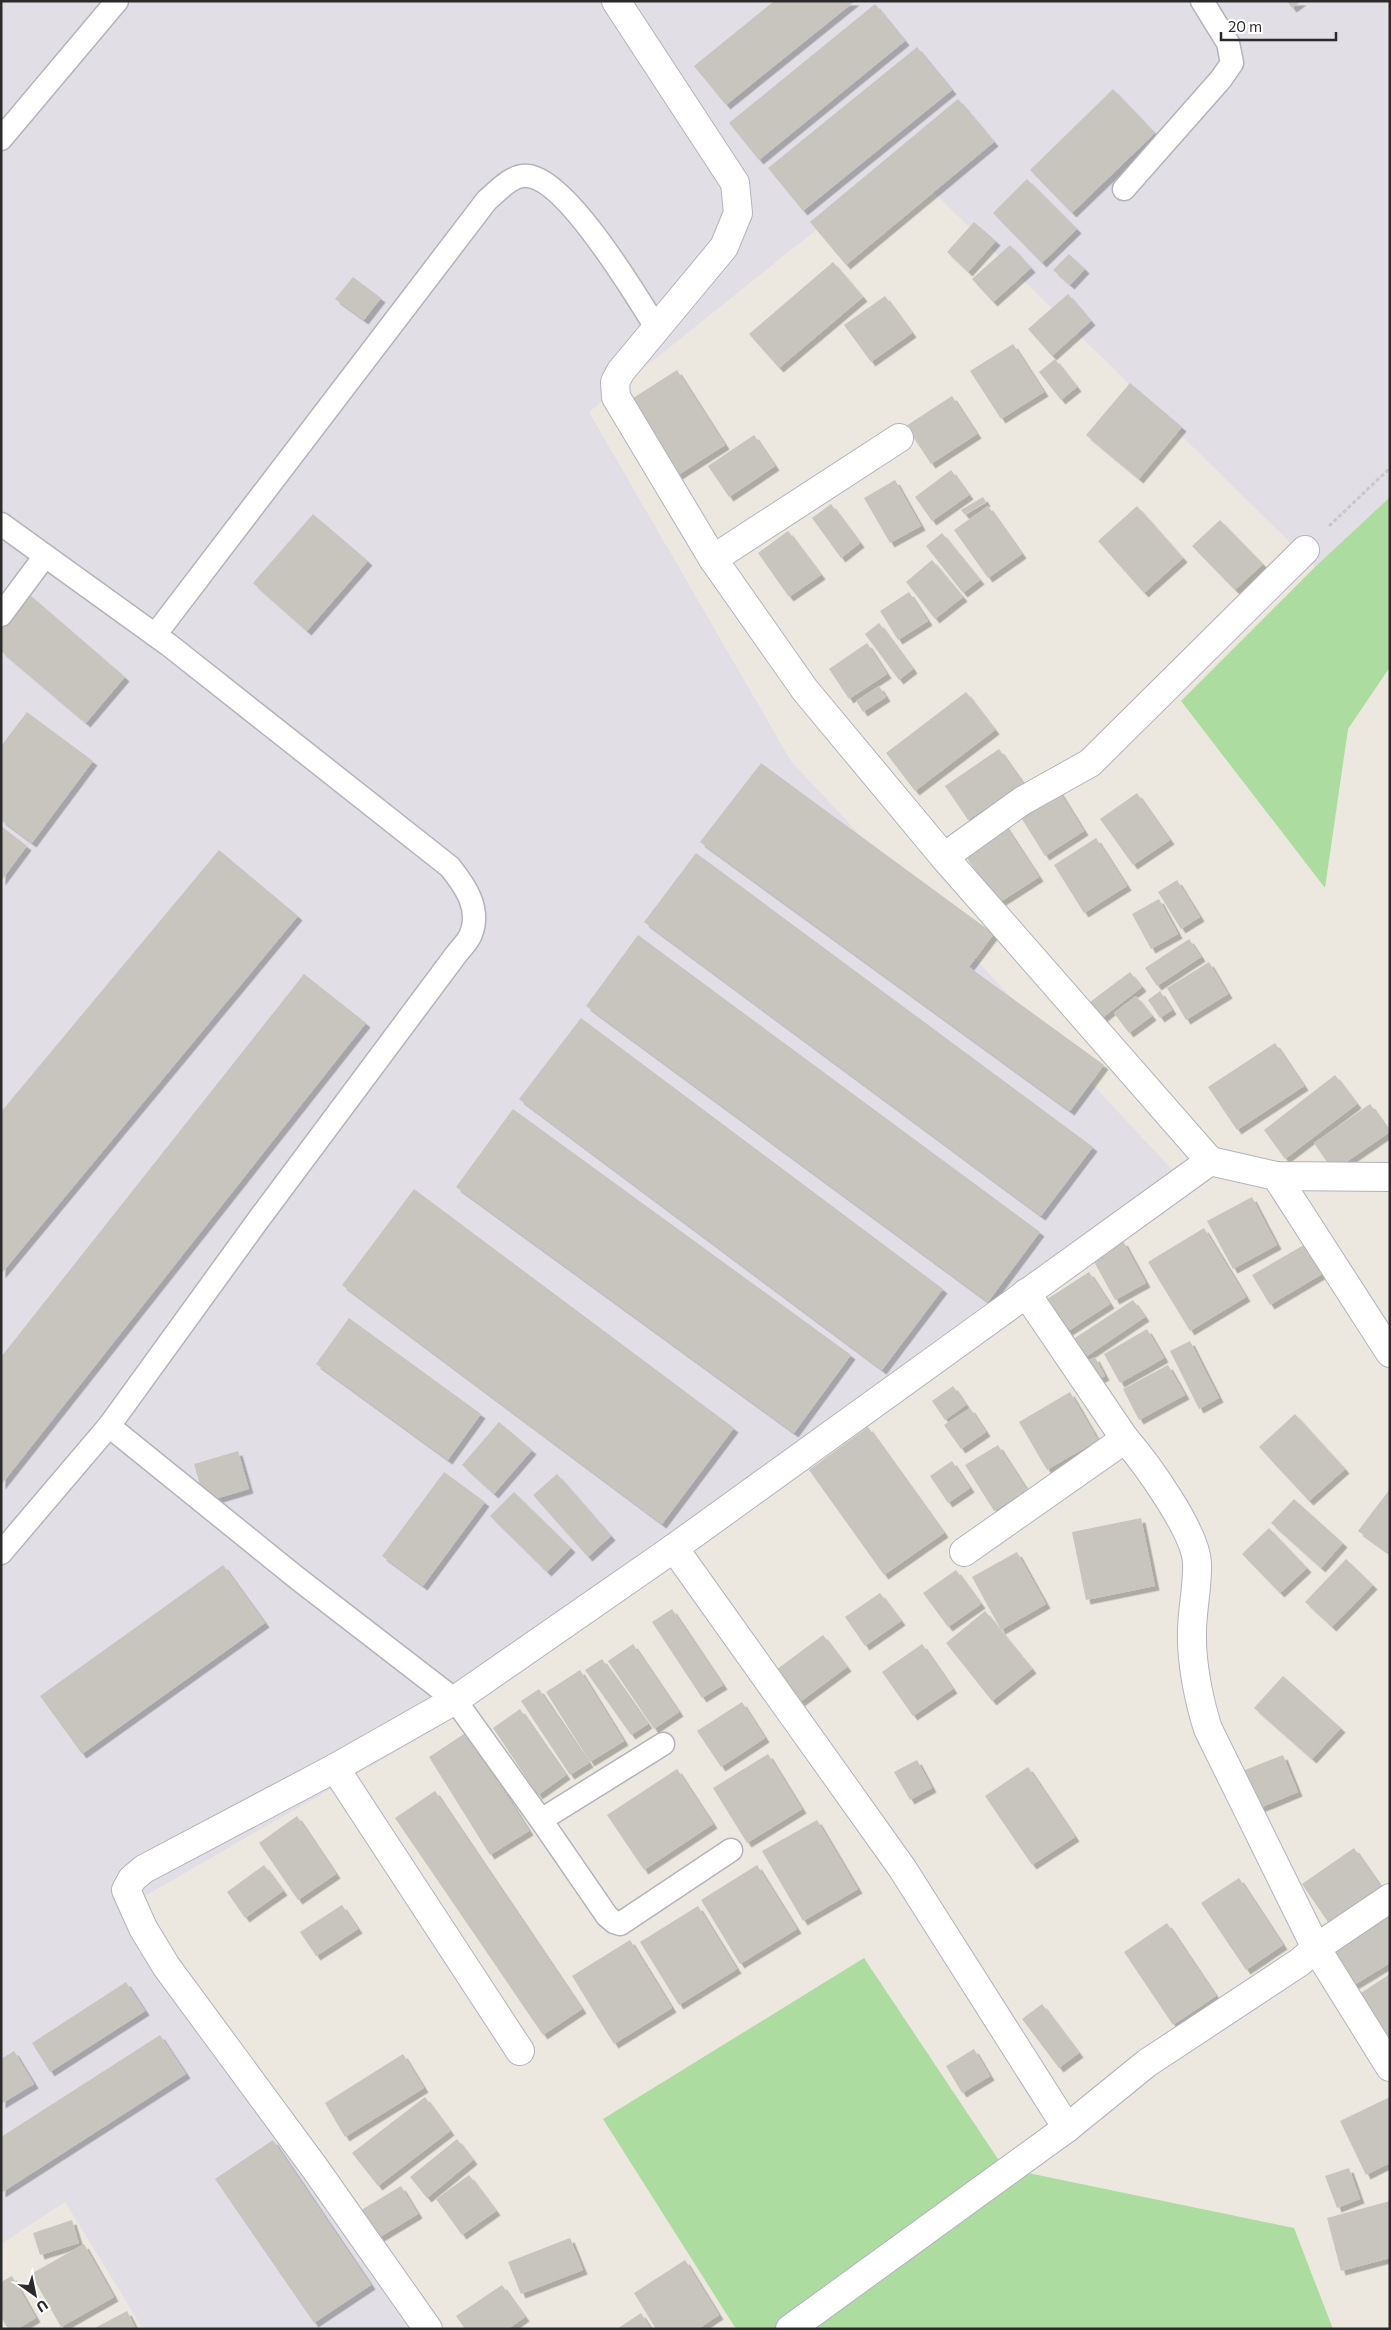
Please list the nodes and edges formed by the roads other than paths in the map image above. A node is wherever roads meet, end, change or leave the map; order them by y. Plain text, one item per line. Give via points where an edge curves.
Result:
1 (117, 1) edge
2 (616, 1) edge
3 (1202, 1) edge
4 (1, 139) edge
5 (1124, 189) dead end
6 (656, 329) junction
7 (899, 438) dead end
8 (1, 524) edge
9 (1305, 550) road end
10 (45, 556) junction
11 (713, 559) junction
12 (1, 615) edge
13 (155, 635) junction
14 (944, 857) junction
15 (1210, 1161) junction
16 (1276, 1176) junction
17 (1390, 1177) edge
18 (1026, 1293) junction
19 (1390, 1354) edge
20 (108, 1426) junction
21 (1125, 1439) junction
22 (674, 1548) junction
23 (964, 1552) dead end
24 (1, 1553) edge
25 (455, 1700) junction
26 (663, 1744) dead end
27 (335, 1768) junction
28 (541, 1820) junction
29 (732, 1850) dead end
30 (1390, 1898) edge
31 (1316, 1948) junction
32 (520, 2051) dead end
33 (1385, 2052) edge
34 (1067, 2128) junction
35 (428, 2329) edge
36 (790, 2329) edge

1 - 4 lane
2 - 6 street via 734,182 736,190 738,213 724,247
3 - 5 lane via 1228,43 1232,62 1221,80
6 - 11 street via 621,371 615,382 616,396
6 - 13 lane via 602,244 553,188 529,176 514,178 487,200
7 - 11 street
8 - 10 lane
9 - 14 street via 1090,763 1022,801
10 - 12 lane
10 - 13 lane
11 - 14 street via 805,690
13 - 20 lane via 450,867 465,885 474,909 471,934
14 - 15 street
15 - 16 street
15 - 18 street
16 - 17 street
16 - 19 street
18 - 21 street
18 - 22 street
20 - 24 lane
20 - 25 lane
21 - 23 street
21 - 31 street via 1146,1462 1194,1543 1197,1563 1191,1634 1199,1701 1208,1729
22 - 25 street
22 - 34 street via 902,1868
25 - 27 street
25 - 28 lane
26 - 28 lane
27 - 32 street
27 - 35 street via 144,1869 132,1878 126,1890 143,1928 166,1966
28 - 29 lane via 607,1916 620,1924
30 - 31 street
31 - 33 street
31 - 34 street via 1300,1962 1147,2063
34 - 36 street

